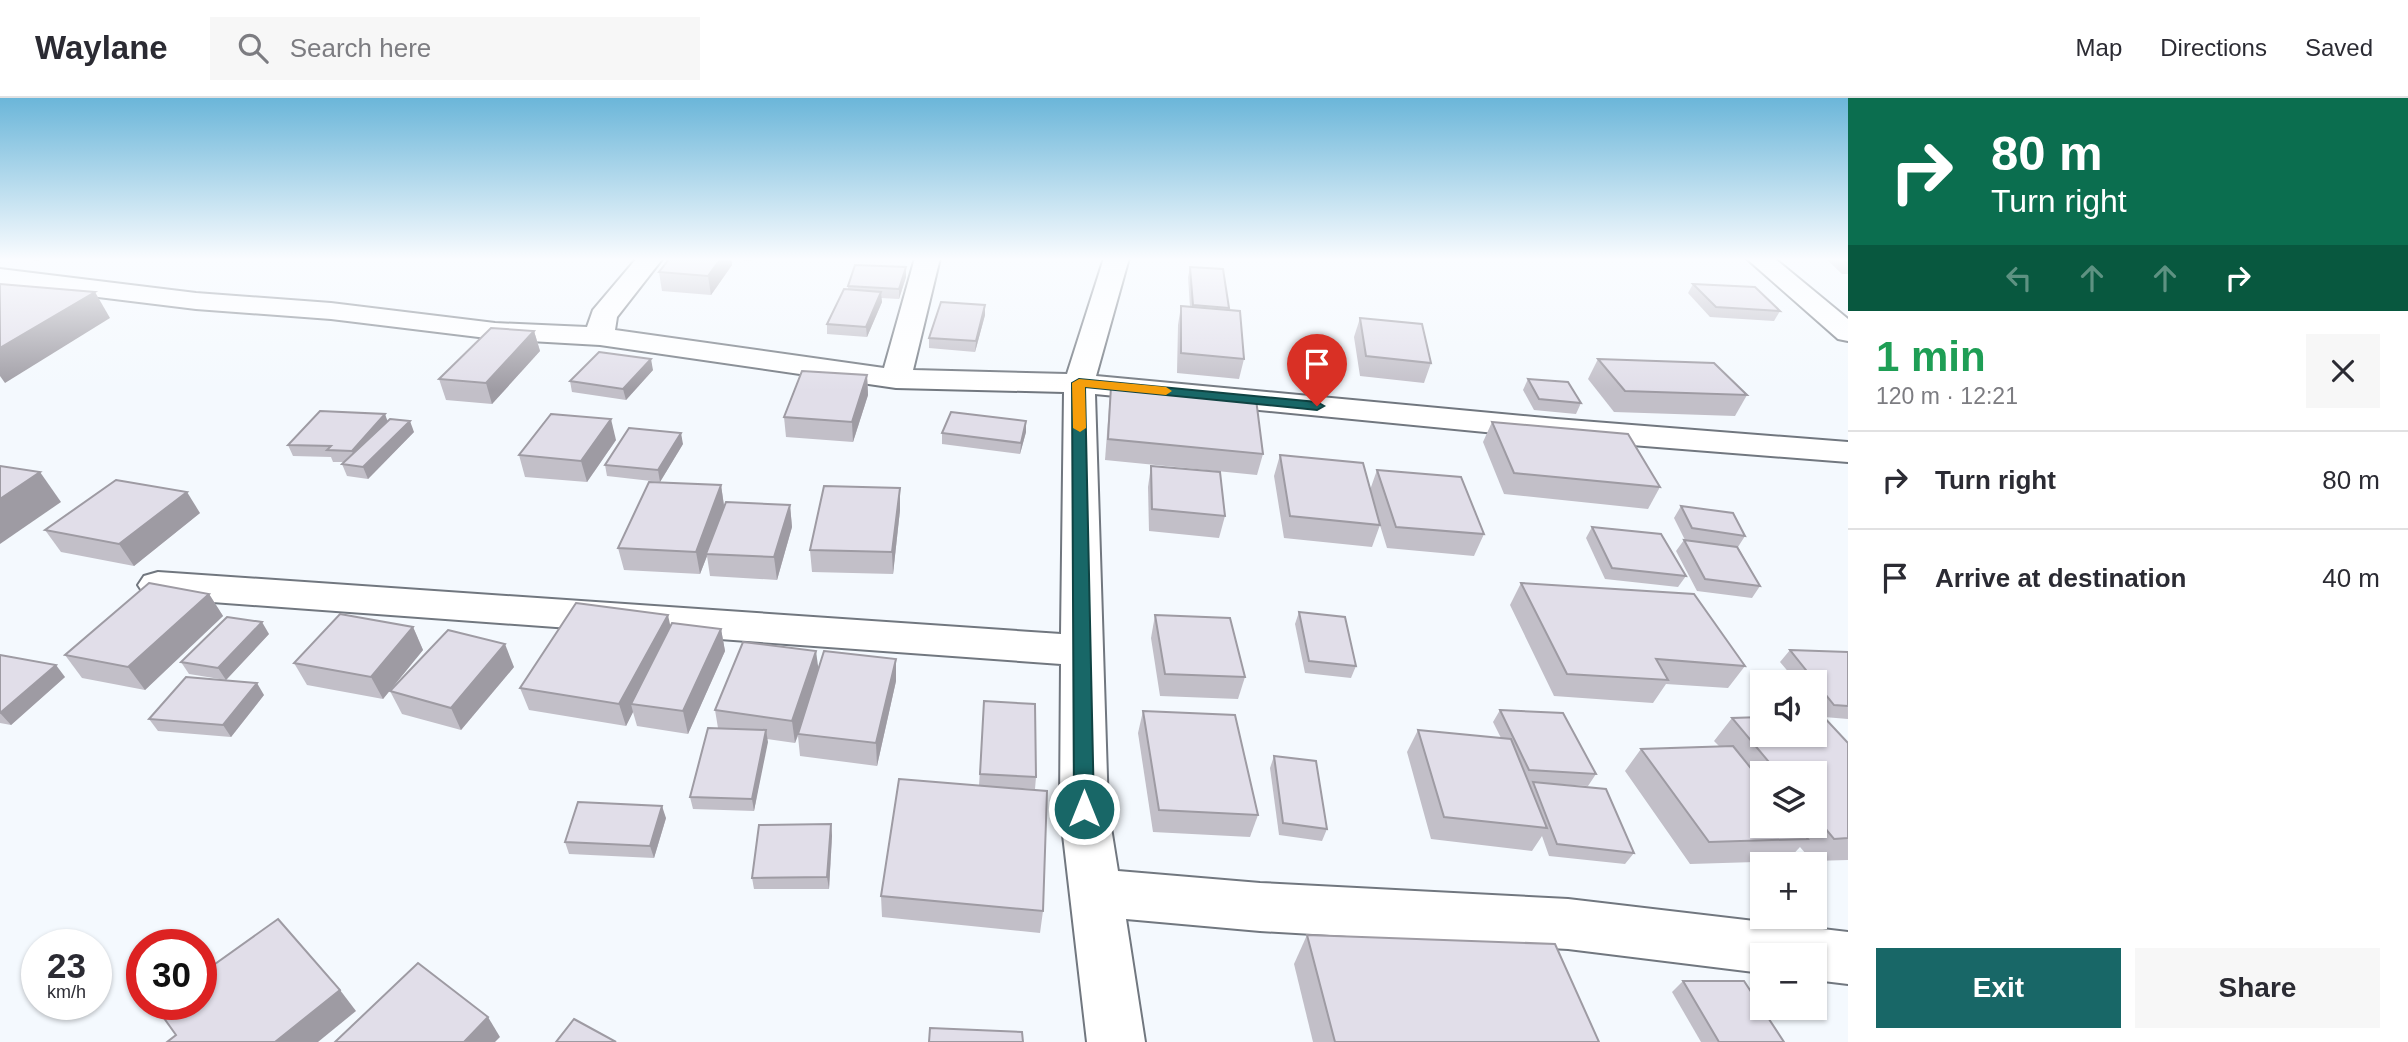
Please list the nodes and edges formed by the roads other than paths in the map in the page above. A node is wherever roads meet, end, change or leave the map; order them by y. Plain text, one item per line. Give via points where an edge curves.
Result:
1 (210, 302) edge
2 (615, 302) edge
3 (917, 302) edge
4 (1104, 302) edge
5 (1811, 302) edge
6 (1848, 333) edge
7 (600, 336) junction
8 (897, 379) junction
9 (1079, 383) junction
10 (1848, 452) edge
11 (158, 585) edge
12 (1084, 651) junction
13 (1096, 893) junction
14 (1844, 964) edge
15 (1116, 1042) edge

1 - 7 street via 495,331
2 - 7 street via 603,316
3 - 8 street
4 - 9 street
5 - 6 street
7 - 8 street
8 - 9 street
9 - 10 street
9 - 12 street
11 - 12 street
12 - 13 street via 1084,809
13 - 14 street via 1568,924
13 - 15 street

